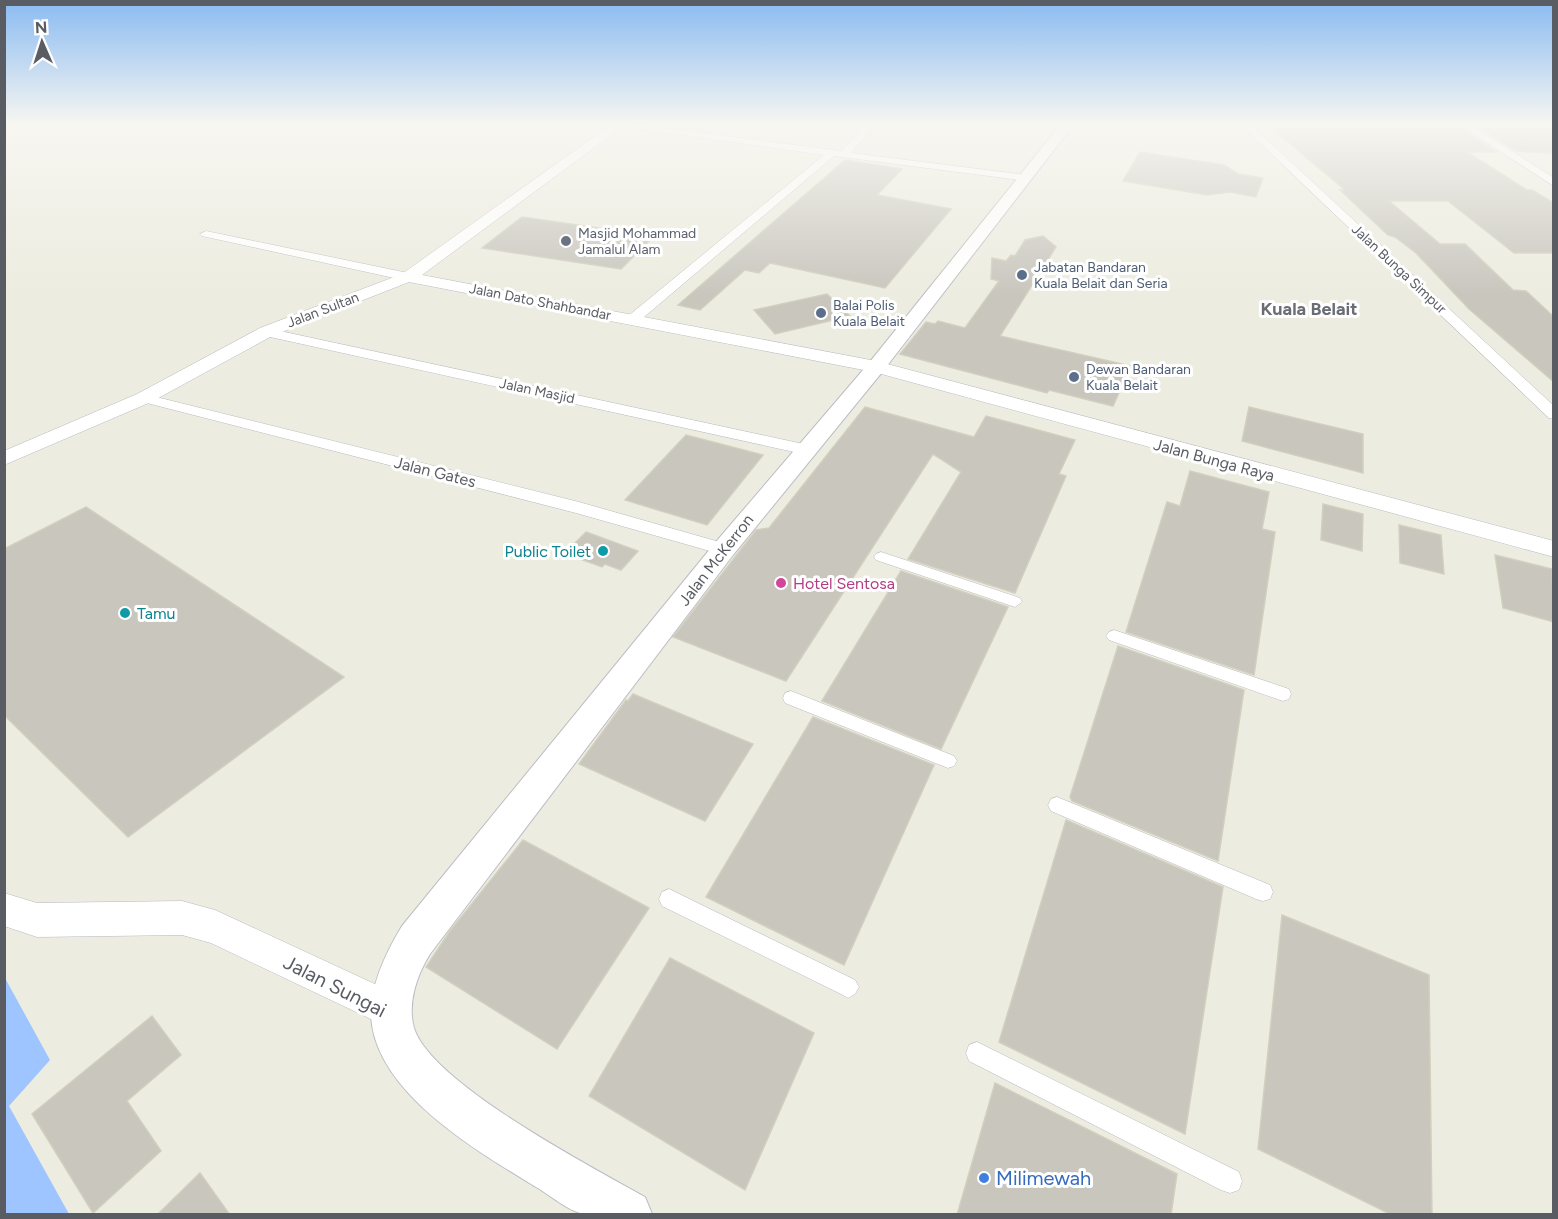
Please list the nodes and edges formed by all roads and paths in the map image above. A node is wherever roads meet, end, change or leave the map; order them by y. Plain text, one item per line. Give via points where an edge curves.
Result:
1 (539, 181) edge
2 (799, 181) edge
3 (1025, 181) edge
4 (1305, 181) edge
5 (206, 234) dead end
6 (408, 277) junction
7 (632, 320) junction
8 (266, 332) junction
9 (876, 367) junction
10 (144, 398) junction
11 (1554, 415) edge
12 (808, 450) junction
13 (4, 459) edge
14 (724, 549) junction
15 (1554, 549) edge
16 (881, 557) dead end
17 (1015, 602) dead end
18 (1114, 636) dead end
19 (1283, 694) dead end
20 (791, 698) dead end
21 (948, 761) dead end
22 (1057, 805) dead end
23 (1263, 892) dead end
24 (669, 899) dead end
25 (4, 909) edge
26 (848, 987) dead end
27 (393, 1011) junction
28 (977, 1053) dead end
29 (1230, 1181) dead end
30 (628, 1215) edge

1 - 6 street, Jalan Sultan
2 - 7 street
3 - 9 main road, Jalan McKerron
4 - 11 street, Jalan Bunga Simpur
5 - 6 street, Jalan Dato Shahbandar
6 - 7 street, Jalan Dato Shahbandar
6 - 8 street, Jalan Sultan
7 - 9 street, Jalan Dato Shahbandar
8 - 10 street, Jalan Sultan
8 - 12 street, Jalan Masjid
9 - 12 main road, Jalan McKerron
9 - 15 street, Jalan Bunga Raya
10 - 13 street, Jalan Sultan
10 - 14 street, Jalan Gates via 579,508
12 - 14 main road, Jalan McKerron
14 - 27 main road, Jalan McKerron via 416,940 397,979
16 - 17 street
18 - 19 street
20 - 21 street
22 - 23 street
24 - 26 street
25 - 27 street, Jalan Sungai via 37,920 182,918 215,927
27 - 30 main road, Jalan Sungai via 393,1028 403,1054 463,1112
28 - 29 street

